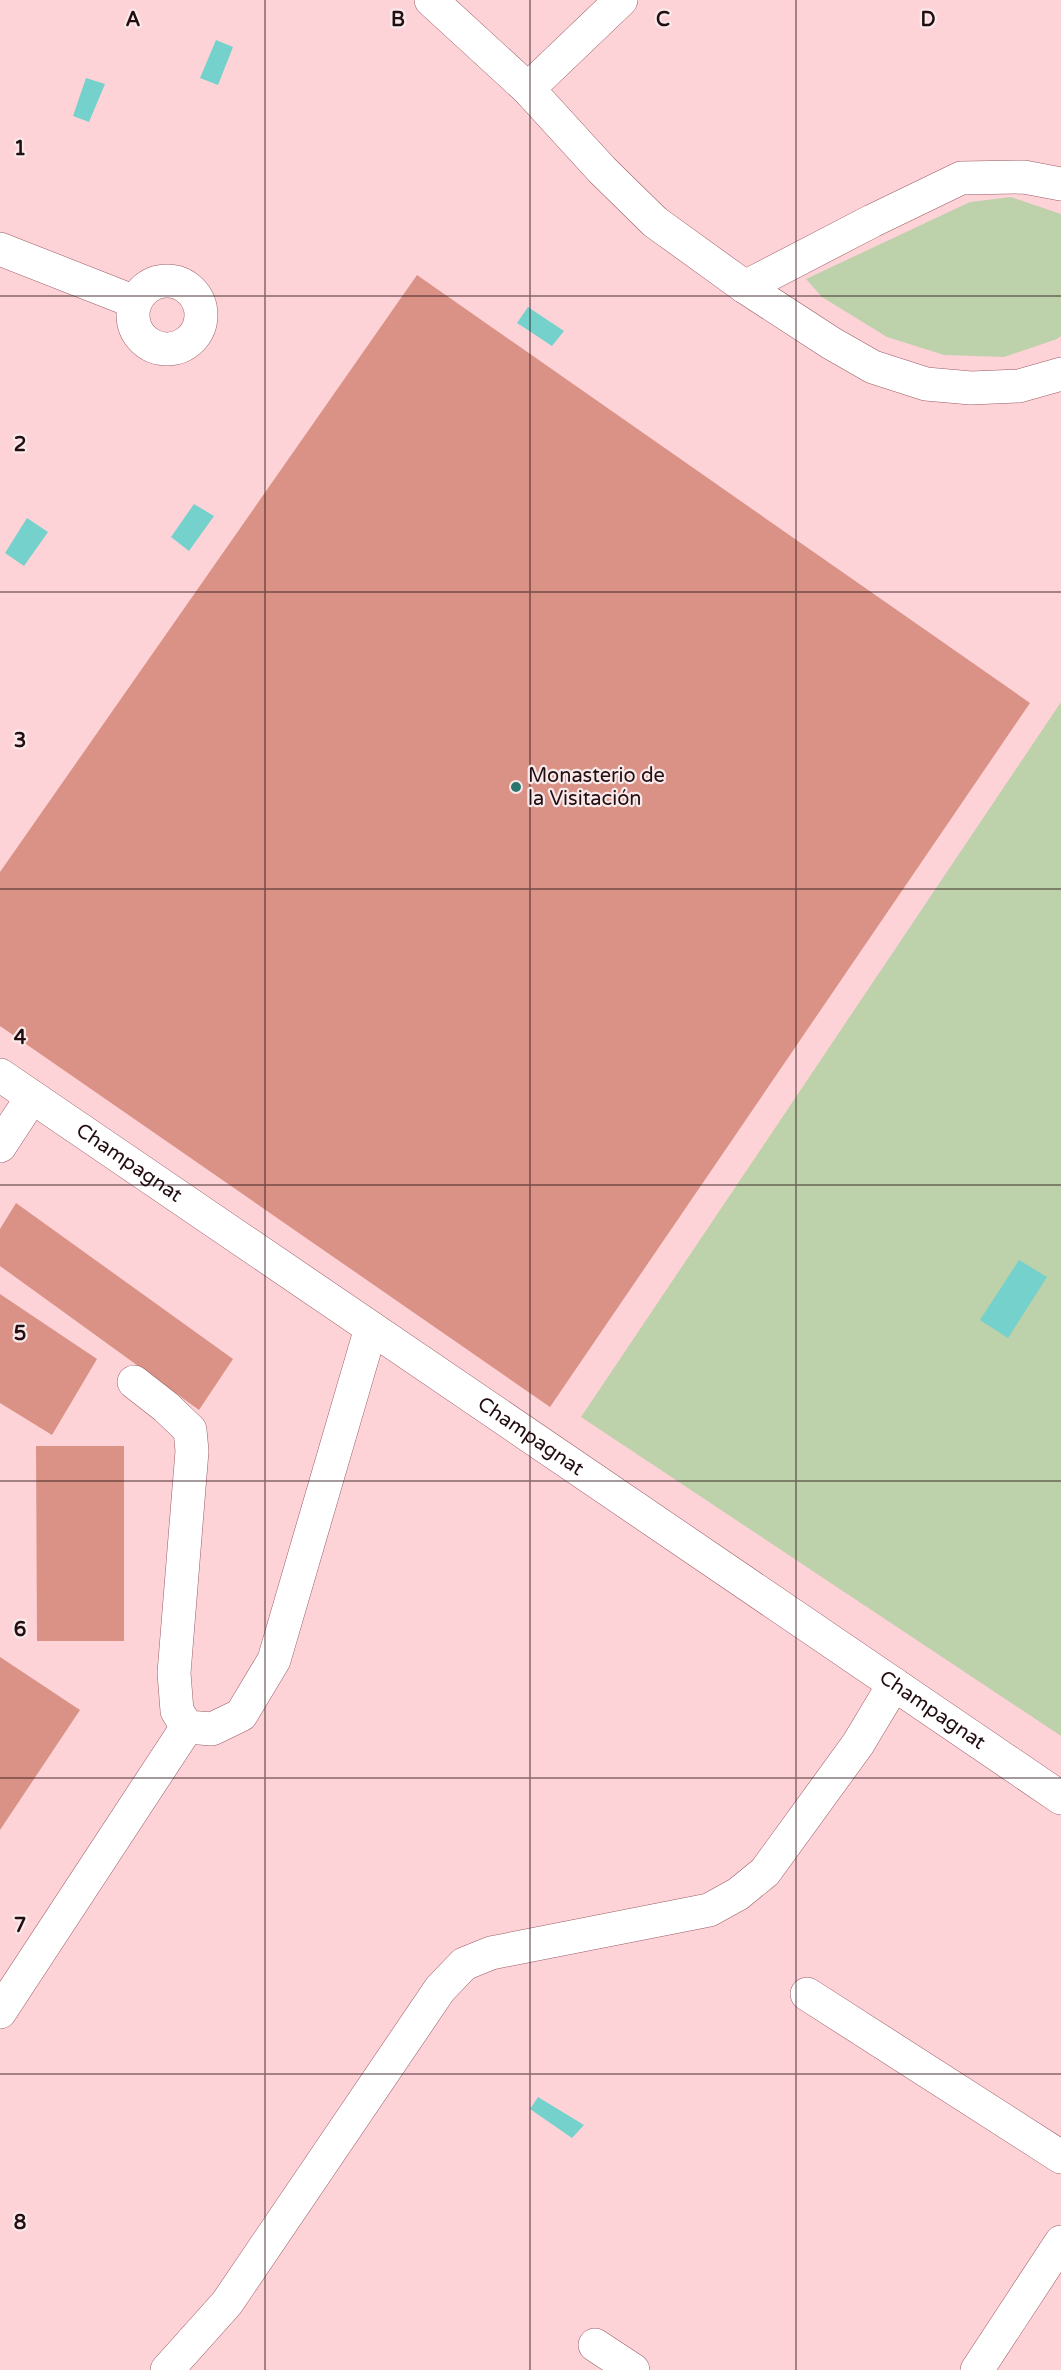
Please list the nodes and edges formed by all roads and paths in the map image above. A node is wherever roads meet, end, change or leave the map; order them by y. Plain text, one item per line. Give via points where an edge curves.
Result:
1 (431, 0) edge
2 (621, 0) edge
3 (528, 89) junction
4 (1061, 184) edge
5 (0, 249) edge
6 (746, 287) junction
7 (135, 302) dead end
8 (1061, 374) edge
9 (0, 1075) edge
10 (32, 1097) junction
11 (0, 1146) edge
12 (371, 1328) junction
13 (134, 1382) dead end
14 (894, 1684) junction
15 (187, 1727) junction
16 (1061, 1798) edge
17 (807, 1994) dead end
18 (0, 2012) edge
19 (1061, 2157) edge
20 (1061, 2241) edge
21 (595, 2345) dead end
22 (167, 2370) edge
23 (633, 2370) edge
24 (978, 2370) edge

1 - 3 street
2 - 3 street
3 - 6 street via 655,222
4 - 6 street via 1024,177 961,178
5 - 7 street
6 - 8 street via 873,367 926,384 971,388 1019,386
9 - 10 street, Champagnat
10 - 11 street
10 - 12 street, Champagnat
12 - 14 street, Champagnat
12 - 15 street via 274,1660 241,1715 212,1729
13 - 15 street via 190,1431 192,1452 174,1673 177,1711
14 - 16 street, Champagnat
14 - 22 street via 858,1744 765,1872 738,1894 709,1910 491,1953 464,1964 440,1989 227,2303
15 - 18 street
17 - 19 street
20 - 24 street
21 - 23 street

